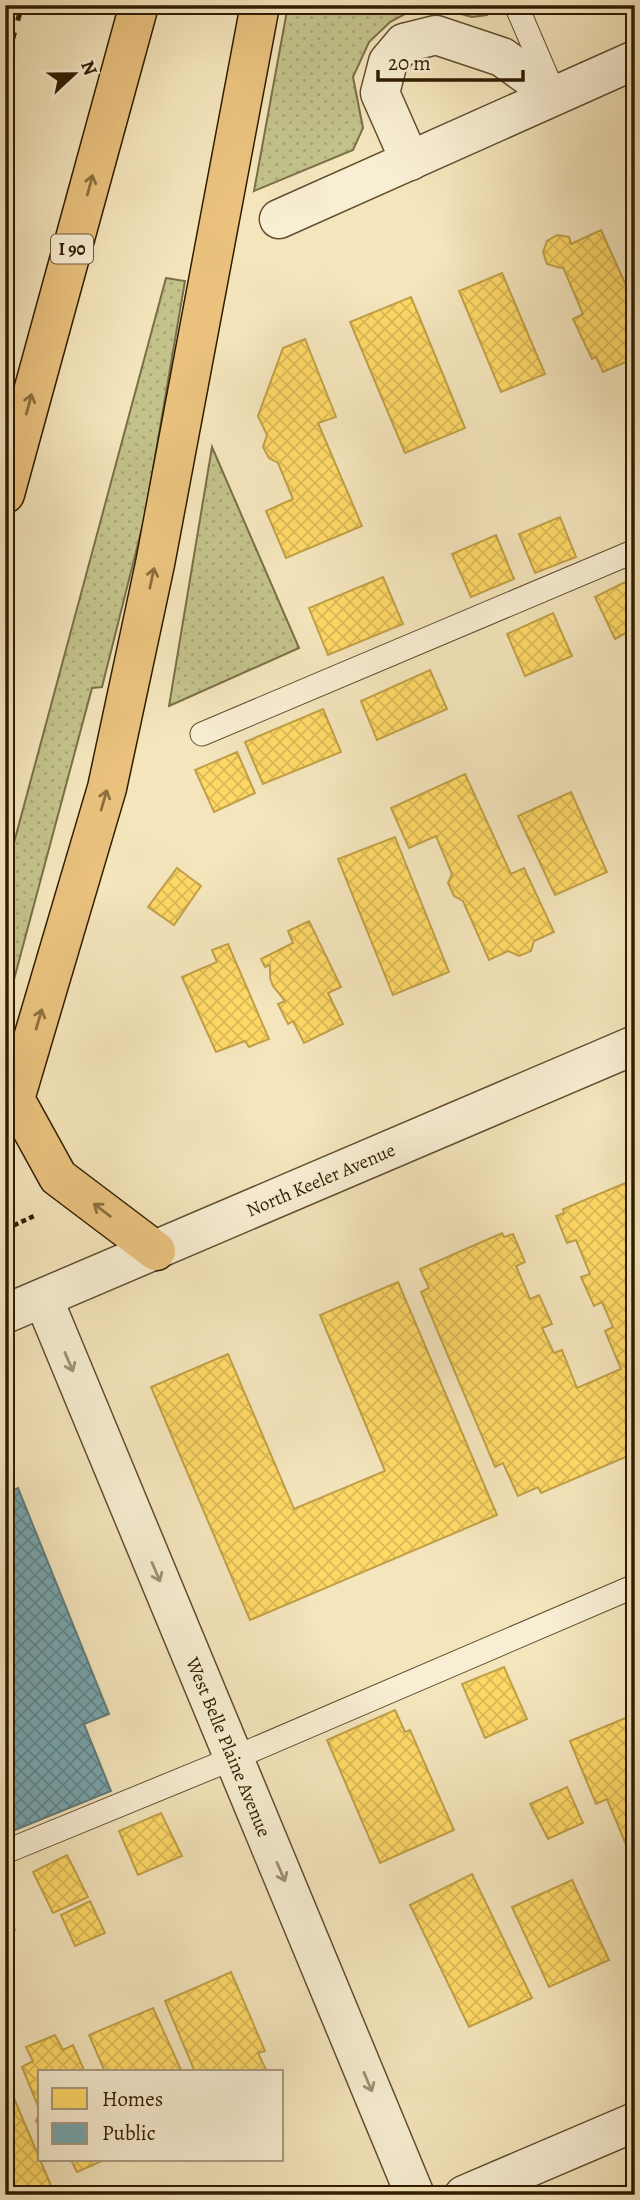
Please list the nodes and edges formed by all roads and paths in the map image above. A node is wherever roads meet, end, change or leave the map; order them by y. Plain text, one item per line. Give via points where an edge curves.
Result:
1 (139, 5) edge
2 (260, 5) edge
3 (516, 5) edge
4 (635, 61) edge
5 (555, 95) junction
6 (410, 161) junction
7 (279, 219) dead end
8 (5, 494) edge
9 (635, 551) edge
10 (202, 734) dead end
11 (635, 1045) edge
12 (10, 1116) edge
13 (40, 1213) dead end
14 (6, 1229) edge
15 (156, 1251) junction
16 (43, 1298) junction
17 (5, 1314) edge
18 (635, 1586) edge
19 (234, 1758) junction
20 (5, 1852) edge
21 (635, 2122) edge
22 (415, 2195) edge
23 (464, 2195) edge

8 -> 1 highway, I 90
12 -> 2 highway via 107,788 155,564
3 - 5 lane
4 - 5 street
5 - 6 street
5 - 6 street via 502,57 436,35 404,43 388,62 380,93
6 - 7 street
9 - 10 lane
11 - 15 street, North Keeler Avenue
15 -> 12 highway via 58,1177
13 - 14 path
15 - 16 street, North Keeler Avenue
16 - 17 street, North Keeler Avenue
16 -> 19 street, West Belle Plaine Avenue
18 - 19 lane
19 - 20 lane
19 -> 22 street, West Belle Plaine Avenue
21 - 23 street

